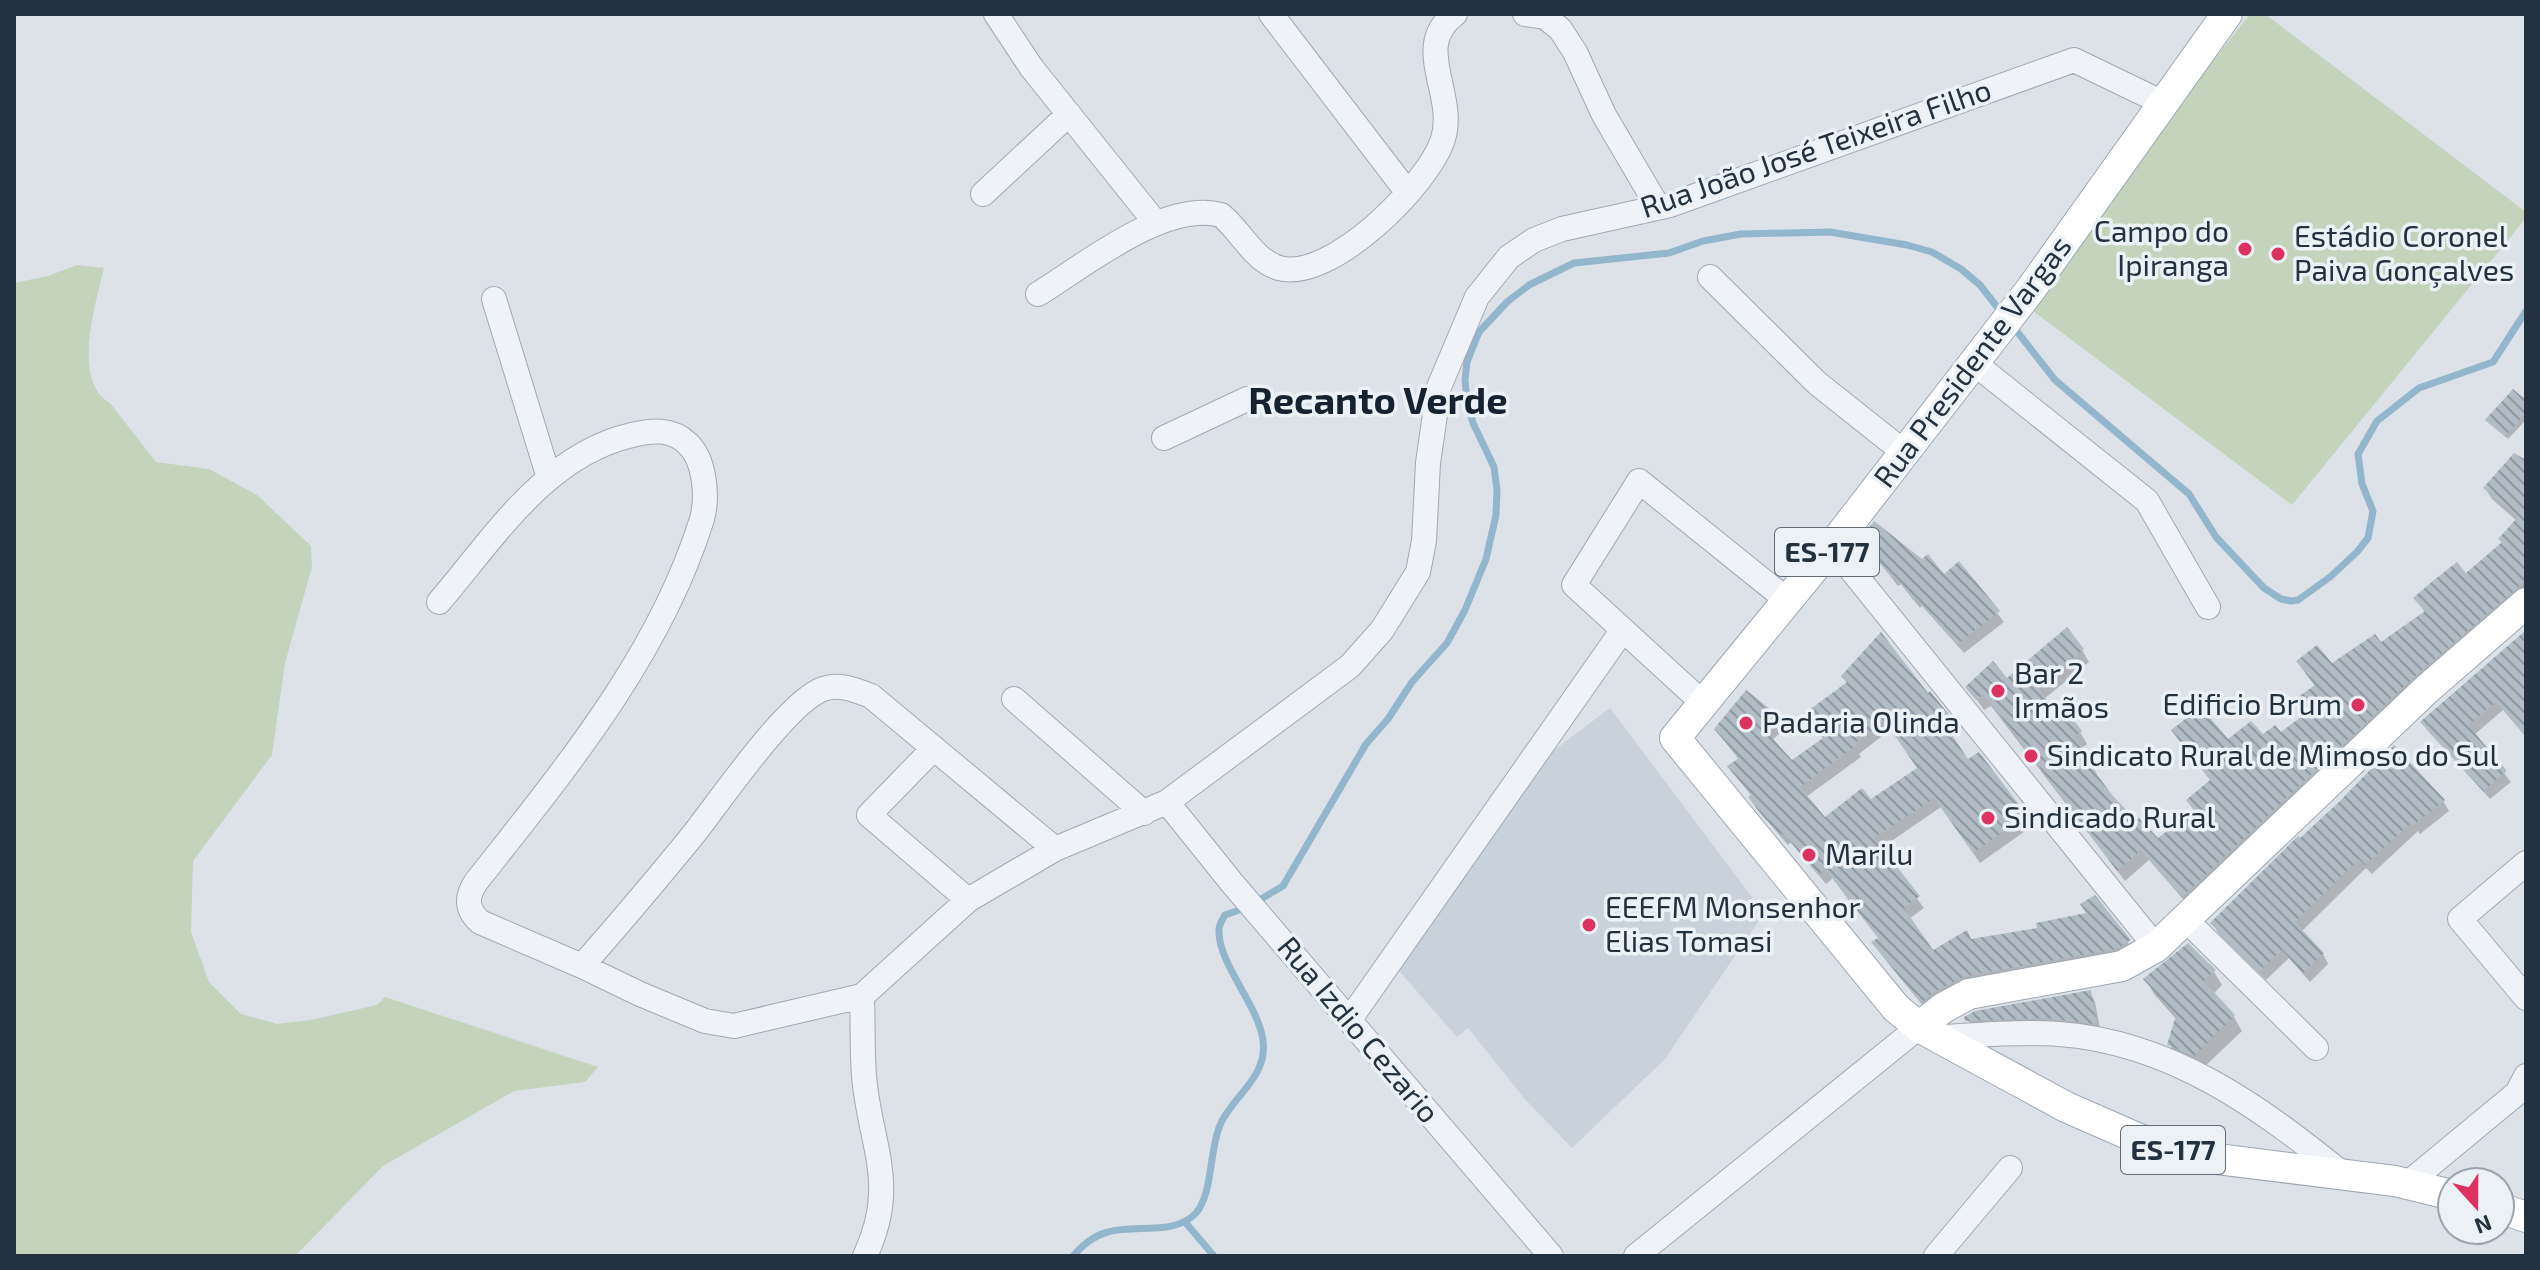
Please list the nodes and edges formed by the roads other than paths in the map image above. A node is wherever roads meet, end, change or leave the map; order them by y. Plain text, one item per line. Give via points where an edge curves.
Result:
1 (996, 14) edge
2 (1271, 14) edge
3 (1455, 14) edge
4 (1525, 14) edge
5 (2227, 14) edge
6 (2163, 103) junction
7 (1069, 114) junction
8 (1408, 193) junction
9 (983, 194) dead end
10 (1658, 207) junction
11 (1155, 222) junction
12 (1710, 277) dead end
13 (1038, 294) dead end
14 (494, 299) dead end
15 (1974, 363) junction
16 (1247, 399) dead end
17 (1164, 438) dead end
18 (1905, 453) junction
19 (549, 478) junction
20 (1832, 546) junction
21 (1787, 600) junction
22 (439, 602) dead end
23 (2526, 603) edge
24 (2208, 607) dead end
25 (1622, 631) junction
26 (1014, 699) dead end
27 (1704, 704) junction
28 (934, 748) junction
29 (1167, 802) junction
30 (1144, 813) junction
31 (1055, 849) junction
32 (2526, 863) edge
33 (968, 900) junction
34 (2186, 920) junction
35 (2156, 947) junction
36 (582, 966) junction
37 (862, 996) junction
38 (2526, 998) edge
39 (1350, 1019) junction
40 (1931, 1032) junction
41 (2316, 1048) dead end
42 (2523, 1088) edge
43 (2010, 1168) dead end
44 (2344, 1175) junction
45 (2407, 1184) junction
46 (2436, 1191) edge
47 (865, 1256) edge
48 (1551, 1256) edge
49 (1636, 1256) edge
50 (1936, 1256) edge

1 - 7 street
2 - 8 street
3 - 8 street via 1437,37 1433,55 1444,100 1443,138 1431,166
4 - 10 street via 1545,17 1560,29
5 - 6 main road, Rua Presidente Vargas / ES-177
6 - 10 street, Rua João José Teixeira Filho via 2074,60
6 - 15 main road, Rua Presidente Vargas / ES-177
7 - 9 street
7 - 11 street
8 - 11 street via 1359,239 1325,261 1300,268 1268,264 1221,215 1192,213
10 - 29 street, Rua João José Teixeira Filho via 1562,229 1509,257 1477,297 1439,387 1424,541 1418,572 1401,602 1350,666
11 - 13 street
12 - 18 street via 1817,383
14 - 19 street
15 - 18 main road, Rua Presidente Vargas / ES-177
15 - 24 street via 2147,501
16 - 17 street
18 - 20 main road, Rua Presidente Vargas / ES-177
19 - 22 street
19 - 36 street, Rua João José Teixeira Filho via 578,455 611,440 670,431 698,459 704,484 703,515 657,626 619,691 469,893 472,915 480,922
20 - 21 main road, Rua Presidente Vargas / ES-177
20 - 35 street
21 - 25 street via 1639,481 1574,585
21 - 27 main road, Rua Presidente Vargas / ES-177
23 - 34 main road via 2427,689
25 - 27 street
25 - 39 street
26 - 30 street
27 - 40 main road, Rua Presidente Vargas / ES-177 via 1675,738 1896,1008
28 - 31 street
28 - 33 street via 869,815
28 - 36 street via 871,696 847,687 824,689 804,701
29 - 30 street, Rua João José Teixeira Filho
29 - 39 street, Rua Izdio Cezario
30 - 31 street, Rua João José Teixeira Filho
31 - 33 street, Rua João José Teixeira Filho
32 - 38 street via 2460,919
33 - 37 street, Rua João José Teixeira Filho
34 - 35 main road
34 - 41 street
35 - 40 main road via 2122,966 1969,994 1943,1008
36 - 37 street, Rua João José Teixeira Filho via 705,1021 734,1026
37 - 47 street via 864,1078 879,1152 882,1204
39 - 48 street, Rua Izdio Cezario
40 - 44 main road, ES-177 via 2066,1107 2137,1138 2193,1156
40 - 44 street via 2058,1034 2123,1046 2199,1073 2252,1104
40 - 49 street
42 - 45 street
43 - 50 street
44 - 45 main road, ES-177
45 - 46 main road, ES-177

